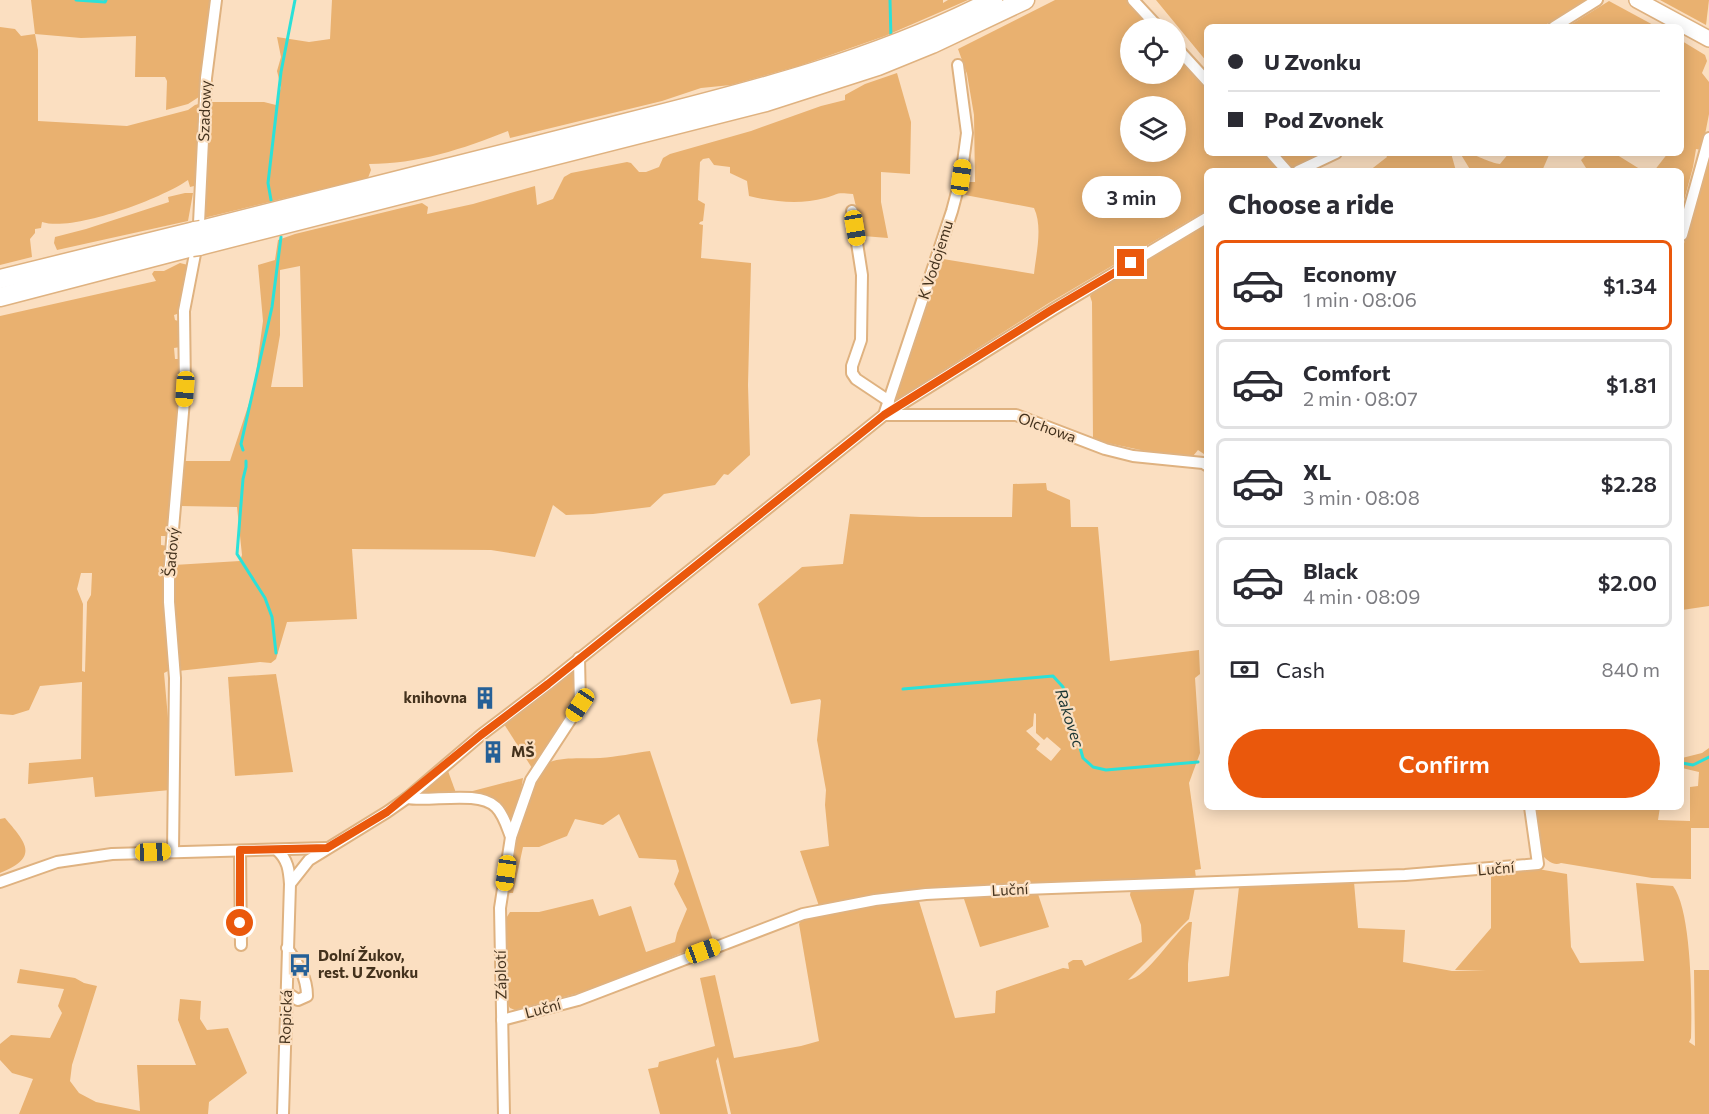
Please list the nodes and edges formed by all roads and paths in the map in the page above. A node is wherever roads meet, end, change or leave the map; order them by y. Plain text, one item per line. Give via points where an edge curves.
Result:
1 (216, 0) edge
2 (993, 0) edge
3 (1025, 0) edge
4 (1134, 0) edge
5 (1597, 0) edge
6 (1639, 1) edge
7 (1150, 18) edge
8 (1559, 24) edge
9 (1681, 24) edge
10 (1684, 26) edge
11 (1703, 36) edge
12 (1186, 58) edge
13 (958, 65) dead end
14 (1204, 78) edge
15 (1709, 138) edge
16 (1274, 156) edge
17 (1330, 156) edge
18 (1284, 168) edge
19 (1304, 168) edge
20 (852, 211) dead end
21 (1204, 219) edge
22 (1684, 228) edge
23 (197, 239) junction
24 (0, 279) edge
25 (0, 297) edge
26 (888, 401) junction
27 (884, 415) junction
28 (1204, 464) edge
29 (579, 658) junction
30 (407, 798) junction
31 (1530, 810) edge
32 (511, 837) junction
33 (327, 848) junction
34 (240, 850) junction
35 (277, 850) junction
36 (173, 852) junction
37 (0, 882) edge
38 (290, 884) junction
39 (240, 945) dead end
40 (287, 948) junction
41 (287, 993) junction
42 (502, 1020) junction
43 (283, 1114) edge
44 (504, 1114) edge

1 - 23 street, Szadowy via 206,78
2 - 23 highway via 873,52 762,87
3 - 23 highway via 878,66 777,99
4 - 7 street
5 - 8 street
6 - 9 main road
10 - 11 main road
12 - 14 street
13 - 26 street, K Vodojemu via 967,133 961,177
15 - 22 street
16 - 18 street
17 - 19 street
20 - 26 street via 862,275 861,340 852,373
21 - 27 street
23 - 24 highway
23 - 25 highway
23 - 36 street, Šadový via 184,311 185,389 169,576 175,678
26 - 27 street, K Vodojemu
27 - 28 street, Olchowa via 1016,415 1105,449
27 - 29 street
29 - 30 street
29 - 32 street, Záplotí via 580,705 531,780
30 - 32 street via 487,801 502,815
30 - 33 street
31 - 42 street, Luční via 1538,864 1405,875 1013,889 875,900 803,914 578,1000
32 - 42 street, Záplotí via 500,908
33 - 35 street
33 - 38 street via 309,860
34 - 35 street
34 - 36 street
34 - 39 street
35 - 38 street, Ropická via 289,867
36 - 37 street via 68,860
38 - 40 street, Ropická
40 - 41 street, Ropická
40 - 41 street via 300,966 307,996 298,1000
41 - 43 street, Ropická
42 - 44 street, Záplotí

